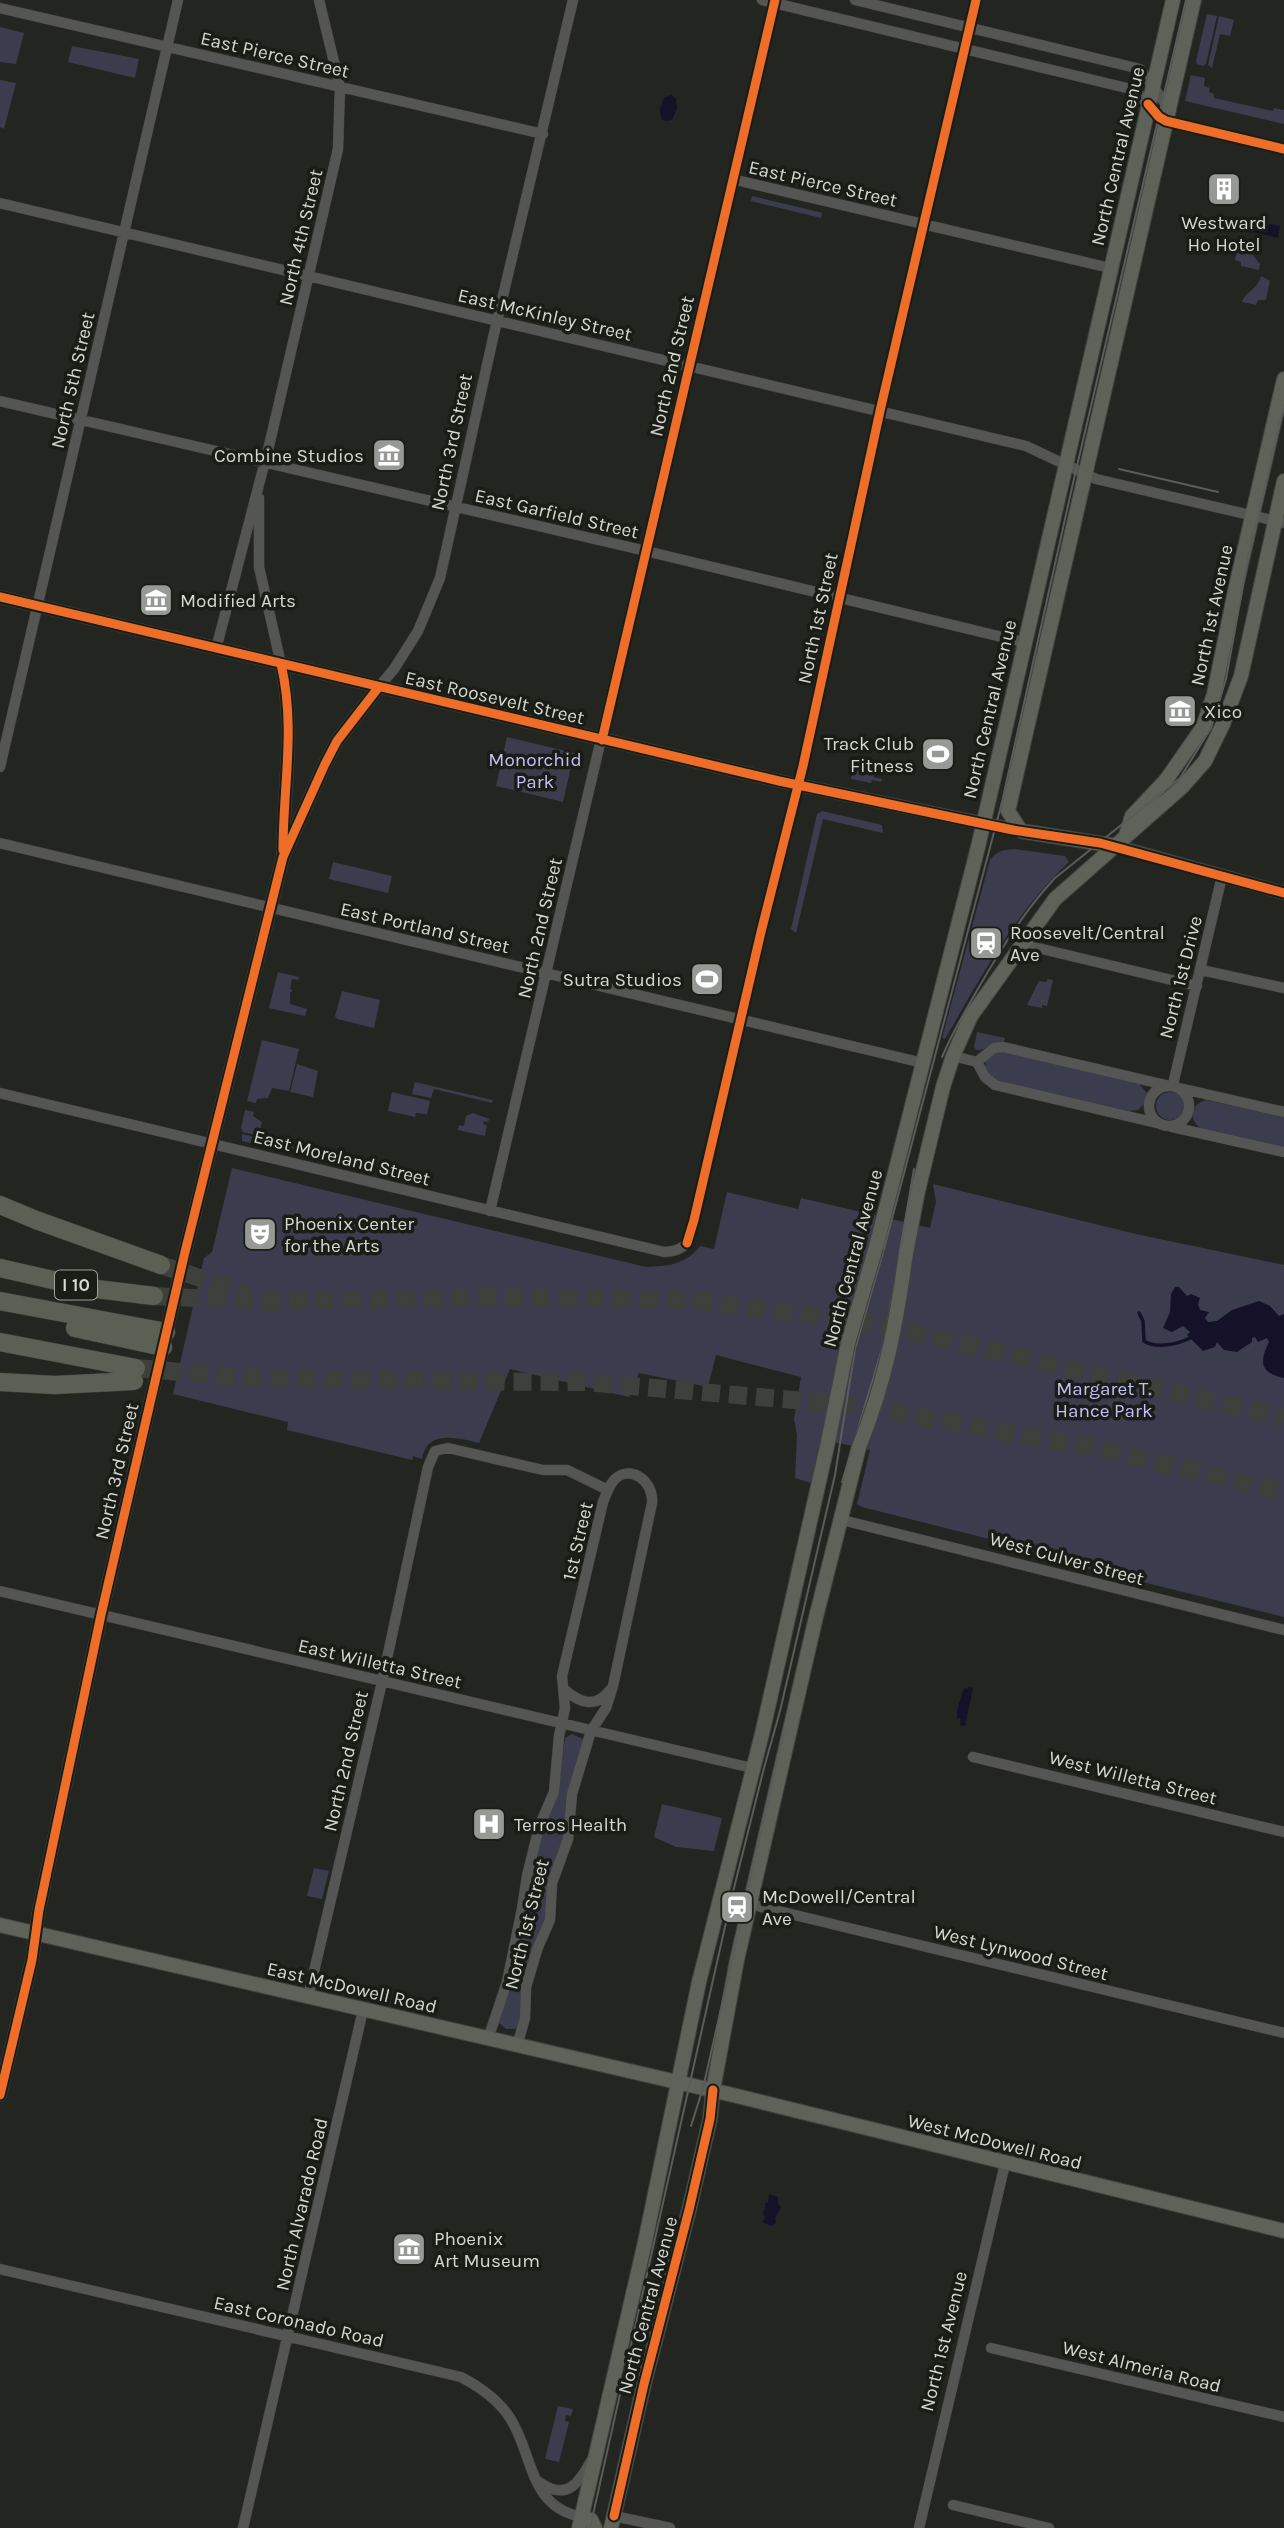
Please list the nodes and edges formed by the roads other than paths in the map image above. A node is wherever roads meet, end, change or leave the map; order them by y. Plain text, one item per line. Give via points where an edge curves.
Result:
1 (178, 0) edge
2 (318, 0) edge
3 (573, 0) edge
4 (762, 0) edge
5 (855, 0) edge
6 (976, 0) edge
7 (1173, 0) edge
8 (1194, 0) edge
9 (775, 2) edge
10 (0, 8) edge
11 (969, 27) junction
12 (167, 46) junction
13 (965, 49) junction
14 (1153, 86) junction
15 (340, 87) junction
16 (1148, 104) junction
17 (1167, 114) junction
18 (543, 134) junction
19 (1284, 149) edge
20 (732, 179) junction
21 (0, 203) edge
22 (923, 225) junction
23 (124, 232) junction
24 (1111, 268) junction
25 (310, 276) junction
26 (497, 321) junction
27 (689, 366) junction
28 (1284, 379) edge
29 (0, 401) edge
30 (880, 411) junction
31 (80, 420) junction
32 (264, 463) junction
33 (1075, 471) junction
34 (260, 480) junction
35 (1284, 481) edge
36 (455, 508) junction
37 (1252, 516) junction
38 (1279, 522) edge
39 (646, 551) junction
40 (1066, 560) junction
41 (0, 597) edge
42 (838, 598) junction
43 (37, 606) junction
44 (1024, 642) junction
45 (216, 649) junction
46 (281, 664) junction
47 (1016, 680) junction
48 (378, 688) junction
49 (602, 740) junction
50 (0, 767) edge
51 (798, 785) junction
52 (983, 824) junction
53 (1021, 831) junction
54 (1121, 841) junction
55 (0, 844) edge
56 (283, 857) junction
57 (1222, 876) junction
58 (1284, 892) edge
59 (271, 908) junction
60 (1021, 944) junction
61 (1200, 970) junction
62 (546, 974) junction
63 (1197, 986) junction
64 (1284, 988) edge
65 (741, 1020) junction
66 (953, 1056) junction
67 (977, 1062) junction
68 (923, 1063) junction
69 (1174, 1086) junction
70 (0, 1093) edge
71 (1284, 1112) edge
72 (1165, 1125) junction
73 (212, 1143) junction
74 (1284, 1152) edge
75 (0, 1205) edge
76 (491, 1210) junction
77 (676, 1251) joint
78 (161, 1265) tunnel mouth
79 (0, 1268) edge
80 (154, 1296) tunnel mouth
81 (0, 1301) edge
82 (0, 1311) edge
83 (164, 1340) junction
84 (0, 1342) edge
85 (0, 1382) edge
86 (608, 1490) junction
87 (842, 1520) junction
88 (0, 1591) edge
89 (101, 1615) junction
90 (1284, 1630) edge
91 (382, 1682) junction
92 (613, 1686) junction
93 (564, 1689) junction
94 (561, 1723) junction
95 (591, 1731) junction
96 (973, 1757) dead end
97 (752, 1768) junction
98 (1284, 1832) edge
99 (749, 1904) junction
100 (0, 1925) edge
101 (34, 1933) junction
102 (308, 1997) junction
103 (363, 2010) junction
104 (1284, 2034) edge
105 (488, 2039) junction
106 (517, 2046) junction
107 (678, 2082) junction
108 (696, 2087) joint
109 (713, 2090) junction
110 (0, 2095) edge
111 (1005, 2164) junction
112 (1284, 2231) edge
113 (0, 2269) edge
114 (288, 2337) junction
115 (991, 2348) dead end
116 (1284, 2417) edge
117 (598, 2448) junction
118 (535, 2480) junction
119 (953, 2505) dead end
120 (612, 2522) edge
121 (580, 2523) edge
122 (243, 2528) edge
123 (595, 2528) edge
124 (670, 2528) edge
125 (919, 2528) edge
126 (1049, 2528) edge

1 - 12 street, North 5th Street
2 - 15 street, North 4th Street
3 - 18 street, North 3rd Street
4 - 9 street
5 - 11 street
6 - 11 street, North 1st Street
7 - 14 main road, North Central Avenue
8 - 17 main road, North Central Avenue
9 - 13 street
9 - 20 street, North 2nd Street
10 - 12 street, East Pierce Street
11 - 13 street, North 1st Street
11 - 14 street via 1140,69
12 - 15 street, East Pierce Street
12 - 23 street, North 5th Street
13 - 16 street via 1135,90
13 - 22 street, North 1st Street
14 - 16 main road, North Central Avenue
14 - 17 street
15 - 18 street, East Pierce Street
15 - 25 street, North 4th Street via 338,149
16 - 17 street
16 - 24 main road, North Central Avenue
17 - 19 street
17 - 33 main road, North Central Avenue
18 - 26 street, North 3rd Street
20 - 22 street, East Pierce Street
20 - 27 street, North 2nd Street
21 - 23 street, East McKinley Street
22 - 24 street, East Pierce Street
22 - 30 street, North 1st Street
23 - 25 street, East McKinley Street
23 - 31 street, North 5th Street
24 - 33 main road, North Central Avenue
25 - 26 street, East McKinley Street
25 - 32 street, North 4th Street
26 - 27 street, East McKinley Street
26 - 36 street, North 3rd Street
27 - 30 street, East McKinley Street
27 - 39 street, North 2nd Street
28 - 37 main road, North 1st Avenue
29 - 31 street, East Garfield Street
30 - 33 street, East McKinley Street via 1026,446
30 - 42 street, North 1st Street
31 - 32 street, East Garfield Street
31 - 43 street, North 5th Street
32 - 34 street, North 4th Street
32 - 36 street, East Garfield Street
33 - 37 street, East McKinley Street
33 - 40 main road, North Central Avenue
33 - 44 main road, North Central Avenue
34 - 45 street, North 4th Street
34 - 46 street, North 4th Street via 258,557
35 - 38 main road, North 1st Avenue
36 - 39 street, East Garfield Street
36 - 48 street, North 3rd Street via 429,608 407,651
37 - 38 street, East McKinley Street
37 - 54 main road, North 1st Avenue via 1203,727 1166,780 1132,816
38 - 54 main road, North 1st Avenue via 1241,676 1205,761
39 - 42 street, East Garfield Street
39 - 49 street, North 2nd Street
40 - 47 main road
40 - 53 main road, North Central Avenue via 1009,803 1012,821
41 - 43 street, East Roosevelt Street
42 - 44 street, East Garfield Street
42 - 51 street, North 1st Street
43 - 45 street, East Roosevelt Street
43 - 50 street, North 5th Street
44 - 47 main road, North Central Avenue
45 - 46 street, East Roosevelt Street
46 - 48 street, East Roosevelt Street
46 - 56 street, North 3rd Street via 289,731
47 - 52 main road, North Central Avenue
48 - 49 street, East Roosevelt Street
48 - 56 street, North 3rd Street via 331,752
49 - 51 street, East Roosevelt Street
49 - 62 street, North 2nd Street
51 - 52 street, East Roosevelt Street
51 - 65 street, North 1st Street
52 - 53 street, East Roosevelt Street
52 - 68 main road, North Central Avenue
53 - 54 main road
54 - 57 street
54 - 60 main road, North Central Avenue via 1055,899
55 - 59 street, East Portland Street
56 - 59 street, North 3rd Street
57 - 58 street
57 - 61 street, North 1st Drive
59 - 62 street, East Portland Street
59 - 73 street, North 3rd Street
60 - 63 street
60 - 66 main road, North Central Avenue via 971,1016
61 - 63 street, North 1st Drive
61 - 64 street
62 - 65 street, East Portland Street
62 - 76 street, North 2nd Street
63 - 69 street, North 1st Drive
65 - 68 street, East Portland Street
65 - 77 street, North 1st Street via 689,1239
66 - 67 street
66 - 87 main road, North Central Avenue, bridge via 920,1182 884,1380 859,1447
67 - 69 street via 993,1048 1003,1047
67 - 72 street via 995,1085
68 - 97 main road, North Central Avenue, bridge via 848,1343
69 - 71 street
69 - 72 street via 1187,1097 1189,1110 1181,1122
69 - 72 street via 1157,1090 1150,1101 1151,1115
70 - 73 street, East Moreland Street
72 - 74 street
73 - 76 street, East Moreland Street
73 - 83 street, North 3rd Street
75 - 78 highway
76 - 77 street, East Moreland Street via 664,1252
79 - 80 highway, I 10
81 - 83 highway
82 - 83 highway
83 - 89 street, North 3rd Street
84 - 85 highway via 135,1375 55,1385
86 - 91 street, North 2nd Street via 567,1470 448,1448 435,1451
86 - 92 street, 1st Street via 620,1476 636,1475 649,1483 653,1496
86 - 93 street, 1st Street via 562,1676
87 - 90 street, West Culver Street
87 - 99 main road, North Central Avenue
88 - 89 street, East Willetta Street
89 - 91 street, East Willetta Street
89 - 101 street, North 3rd Street
91 - 94 street, East Willetta Street
91 - 102 street, North 2nd Street
92 - 93 street via 605,1697 587,1703
92 - 95 street, 1st Street
93 - 94 street, 1st Street
94 - 95 street, East Willetta Street
94 - 105 street, North 1st Street via 554,1792 539,1827 507,1982
95 - 97 street, East Willetta Street
95 - 106 street, North 1st Street via 572,1794 568,1839 552,1883 550,1920 526,1987 525,2018
96 - 98 street, West Willetta Street
97 - 107 main road, North Central Avenue
99 - 104 street, West Lynwood Street
99 - 109 main road, North Central Avenue
100 - 101 main road, East McDowell Road
101 - 102 main road, East McDowell Road
101 - 110 street, North 3rd Street via 32,1960
102 - 103 main road, East McDowell Road
103 - 105 main road, East McDowell Road
103 - 114 street, North Alvarado Road
105 - 106 main road, East McDowell Road
106 - 107 main road, East McDowell Road
107 - 108 main road, East McDowell Road
107 - 117 main road, North Central Avenue
108 - 109 main road, West McDowell Road
109 - 111 main road, West McDowell Road
109 - 120 main road, North Central Avenue via 687,2222
111 - 112 main road, West McDowell Road
111 - 125 street, North 1st Avenue
113 - 114 street, East Coronado Road
114 - 118 street, East Coronado Road via 461,2377 479,2386 510,2418
114 - 122 street, North Alvarado Road
115 - 116 street, West Almeria Road
117 - 118 street via 582,2478 568,2489 555,2491
117 - 121 main road, North Central Avenue
118 - 121 street, East Coronado Road via 553,2505
119 - 126 street
120 - 124 street
121 - 123 main road via 591,2520

